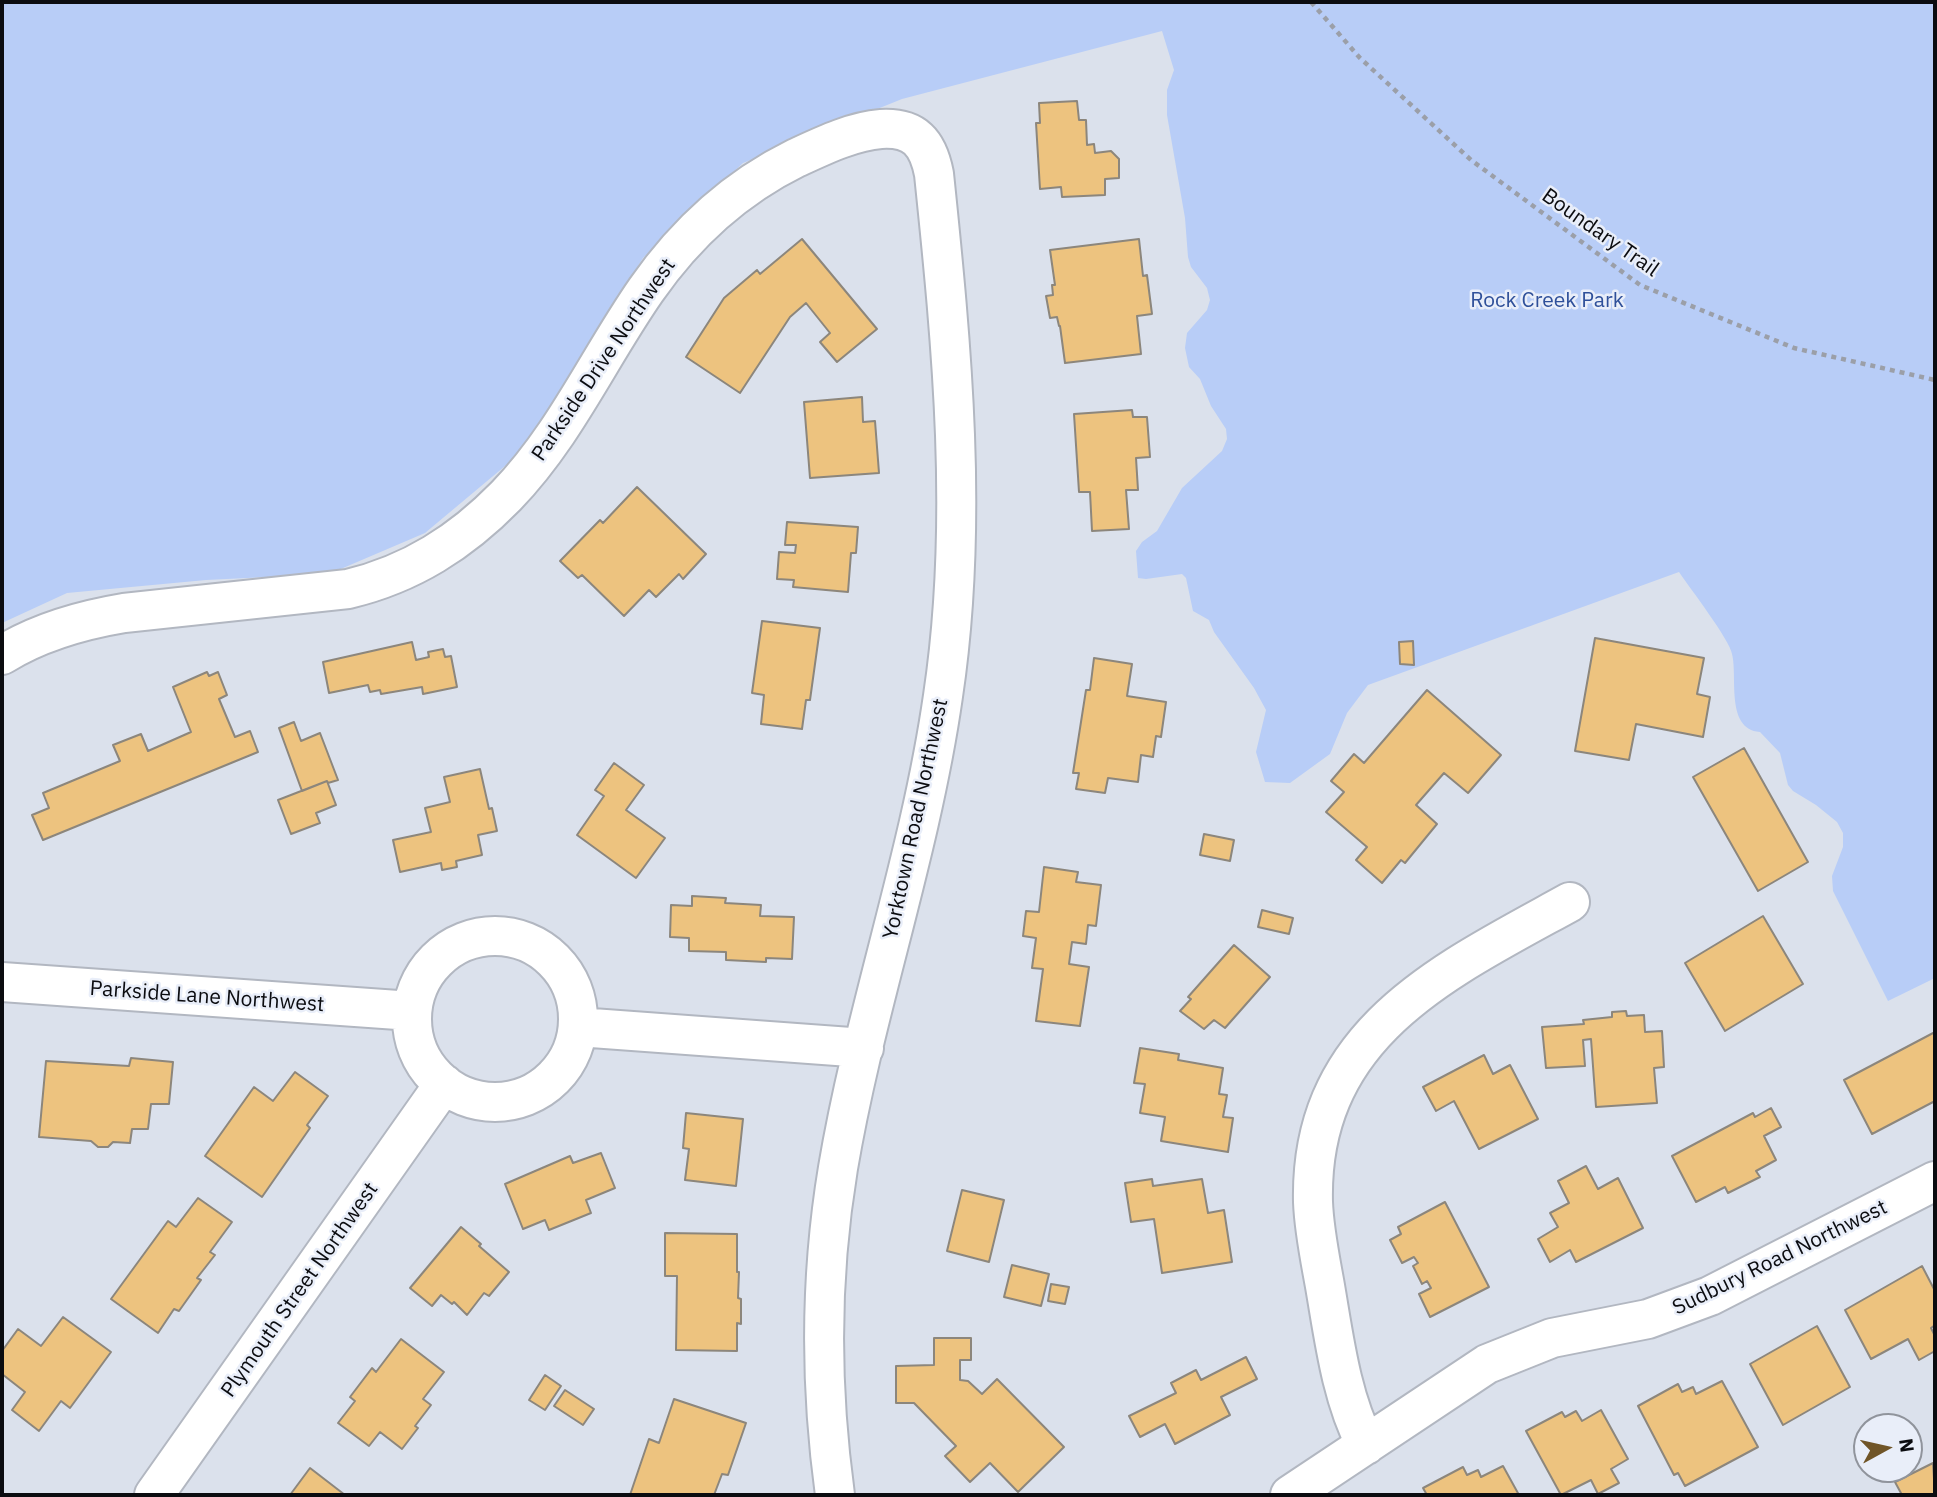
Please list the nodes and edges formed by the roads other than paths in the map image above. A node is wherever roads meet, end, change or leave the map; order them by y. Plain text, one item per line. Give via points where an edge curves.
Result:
1 (920, 140) joint
2 (2, 655) edge
3 (1570, 902) dead end
4 (2, 982) edge
5 (412, 1011) junction
6 (578, 1027) junction
7 (864, 1048) junction
8 (444, 1084) junction
9 (1935, 1181) edge
10 (1366, 1445) junction
11 (154, 1495) edge
12 (835, 1495) edge
13 (1290, 1495) edge

1 - 2 street, Parkside Drive Northwest via 897,128 862,133 776,168 726,202 646,290 562,428 529,470 467,532 426,560 388,578 348,589 93,619 48,633
1 - 7 street, Yorktown Road Northwest via 933,174 949,342 958,499 954,590 930,773
3 - 10 street via 1419,990 1359,1052 1339,1080 1327,1109 1314,1170 1315,1231 1343,1379 1356,1427
4 - 5 street, Parkside Lane Northwest
5 - 6 street via 419,982 433,962 452,946 499,936 546,955 564,974 575,998
5 - 8 street via 421,1053
6 - 7 street
6 - 8 street via 573,1050 560,1072 529,1096 504,1102 479,1100
7 - 12 street, Yorktown Road Northwest via 838,1170 828,1246 825,1394
8 - 11 street, Plymouth Street Northwest
9 - 10 street, Sudbury Road Northwest via 1679,1309 1552,1338 1487,1364
10 - 13 street, Sudbury Road Northwest

